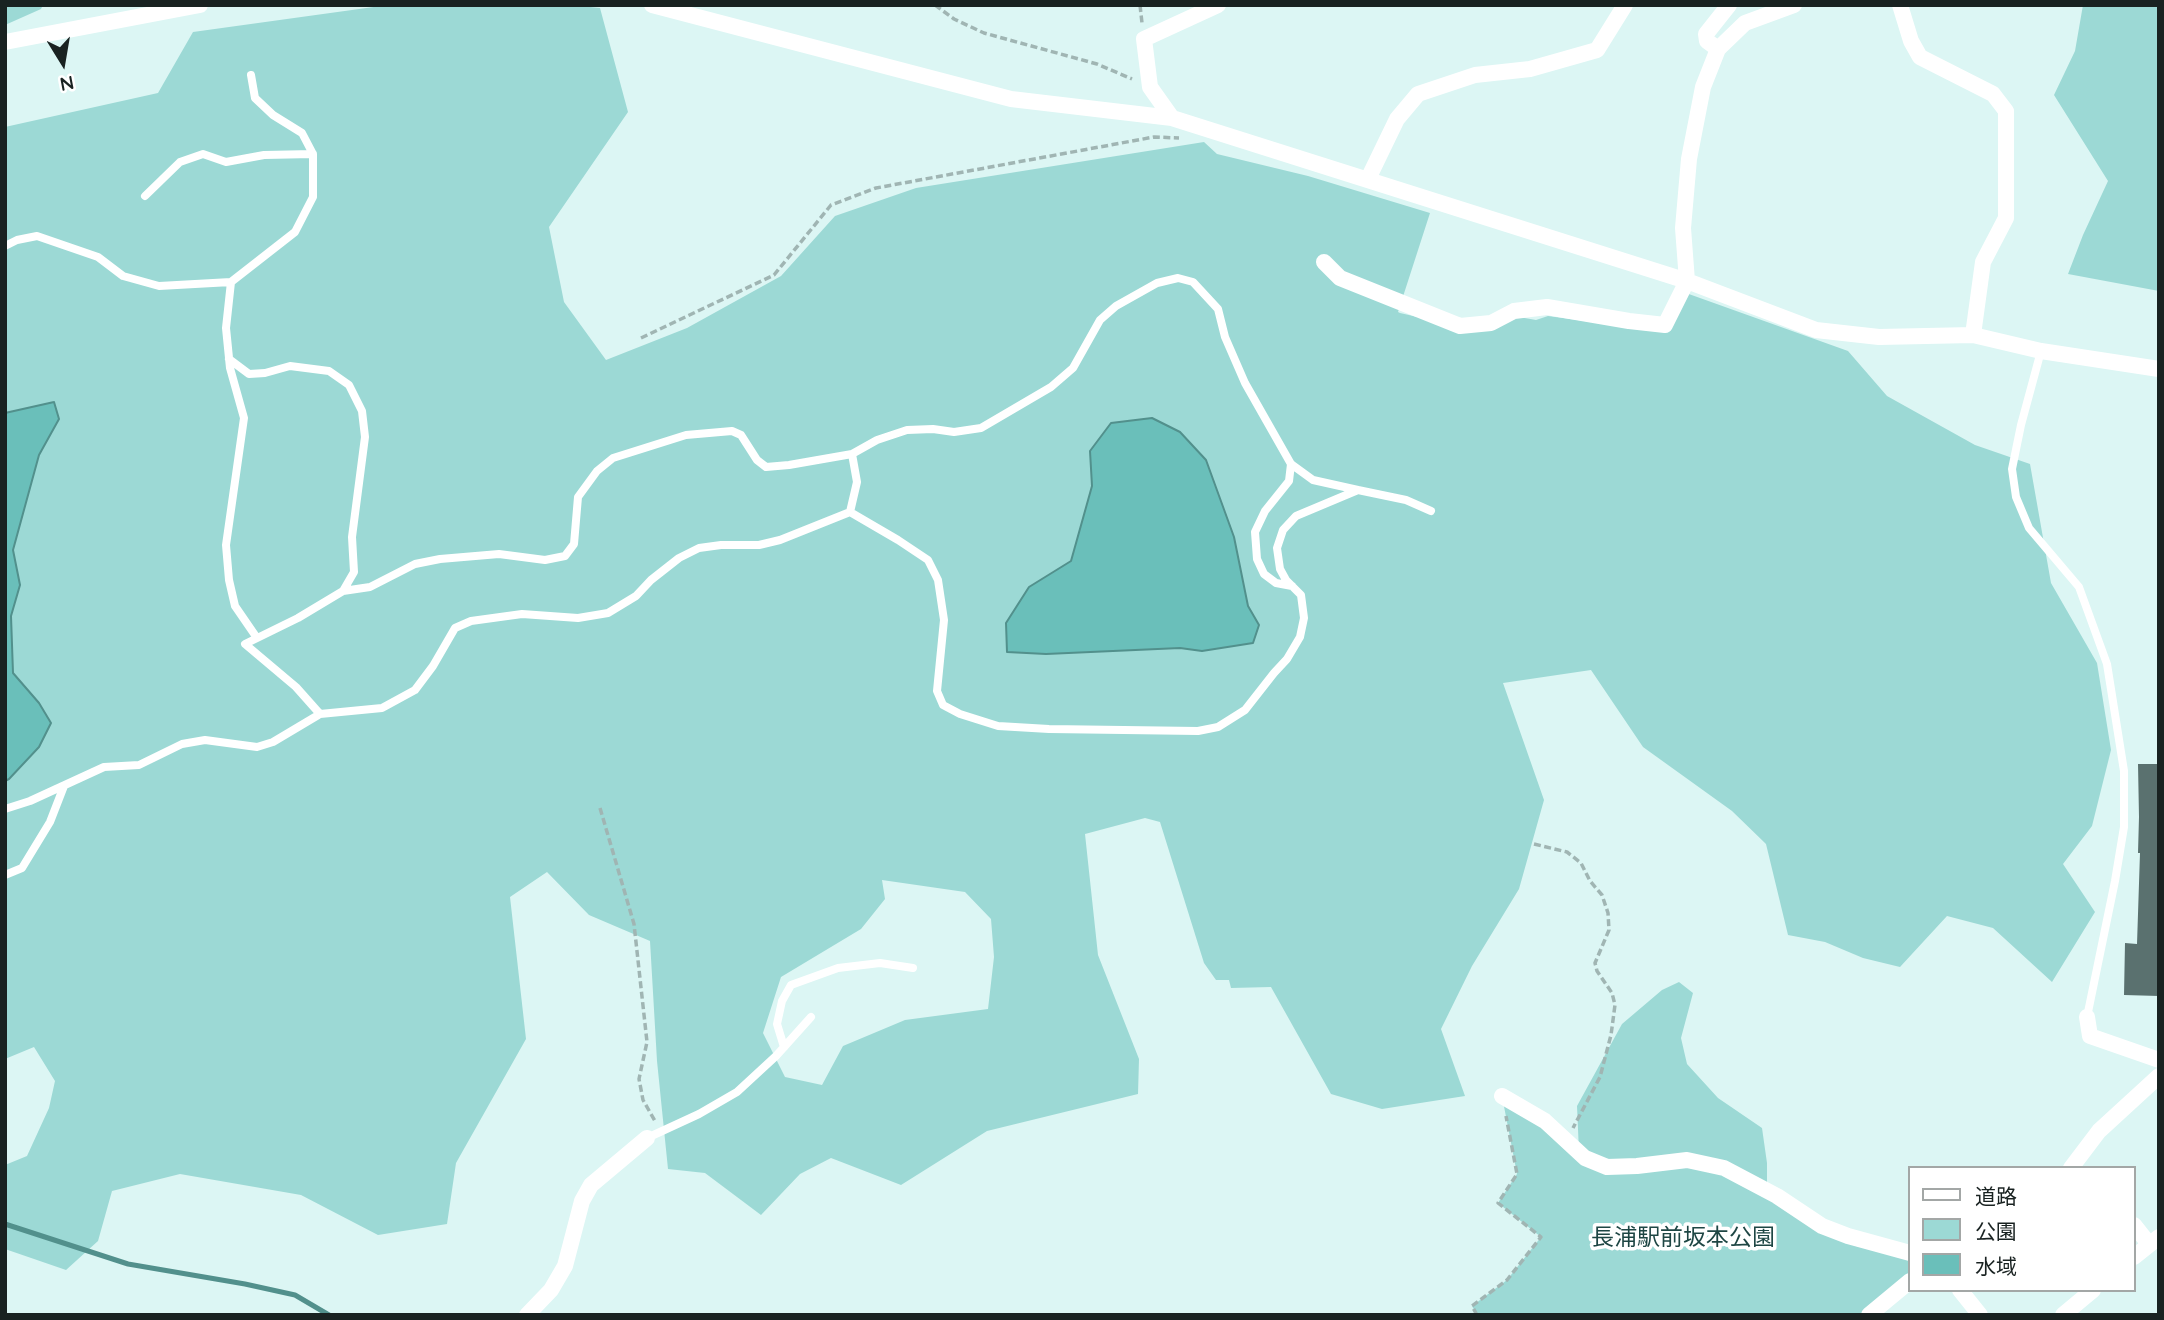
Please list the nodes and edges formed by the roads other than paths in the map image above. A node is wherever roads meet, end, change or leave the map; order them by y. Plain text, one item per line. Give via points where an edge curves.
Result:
1 (200, 5) edge
2 (652, 5) edge
3 (1218, 5) edge
4 (1625, 5) edge
5 (1729, 5) edge
6 (1794, 5) edge
7 (1900, 5) edge
8 (5, 42) edge
9 (1718, 49) junction
10 (251, 75) dead end
11 (1172, 118) junction
12 (313, 154) junction
13 (1368, 179) junction
14 (145, 196) dead end
15 (5, 246) edge
16 (1324, 262) dead end
17 (1687, 281) junction
18 (231, 282) junction
19 (1973, 335) junction
20 (2041, 351) junction
21 (229, 359) junction
22 (2159, 369) edge
23 (852, 454) junction
24 (1291, 464) junction
25 (1358, 489) junction
26 (1431, 510) dead end
27 (849, 512) junction
28 (1292, 586) junction
29 (343, 591) junction
30 (257, 638) junction
31 (320, 714) junction
32 (64, 786) junction
33 (5, 809) edge
34 (5, 875) edge
35 (913, 968) dead end
36 (811, 1017) dead end
37 (2087, 1017) joint
38 (784, 1047) junction
39 (2159, 1060) edge
40 (2159, 1076) edge
41 (1502, 1096) road end
42 (654, 1135) joint
43 (2081, 1154) junction
44 (2072, 1166) edge
45 (2090, 1166) edge
46 (2136, 1227) edge
47 (2154, 1241) edge
48 (1909, 1253) edge
49 (2136, 1255) edge
50 (1909, 1282) edge
51 (1962, 1292) edge
52 (2091, 1292) edge
53 (527, 1315) edge
54 (1869, 1315) edge
55 (1980, 1315) edge
56 (2063, 1315) edge

1 - 8 street
2 - 11 street via 1011,99
3 - 11 street via 1144,39 1150,87
4 - 13 street via 1597,50 1530,69 1475,75 1418,94 1397,119
5 - 9 street via 1706,34 1707,41
6 - 9 street via 1745,23
7 - 19 street via 1920,57 1993,94 2006,111 2006,218 1983,262
9 - 17 street via 1703,87 1689,159 1683,228
10 - 12 lane via 255,98 302,134
11 - 13 street
12 - 14 lane via 226,162 203,154 180,162
12 - 18 lane via 313,197 295,232
13 - 17 street
15 - 18 lane via 37,236 98,257 123,276 159,286
16 - 17 street via 1340,278 1460,326 1491,323 1514,311 1547,307 1665,325
17 - 19 street via 1816,330 1879,338
18 - 21 lane via 226,328
19 - 20 street
20 - 22 street
20 - 37 lane via 2012,469 2016,497 2029,528 2079,587 2106,664 2124,771 2124,827
21 - 29 lane via 249,374 290,366 330,371 349,385 358,402 365,437 352,537 354,572
21 - 30 lane via 244,418 226,545 229,580 235,606
23 - 24 lane via 907,430 981,428 1051,387 1073,368 1100,320 1116,306 1157,283 1178,278 1193,282 1219,309 1225,337 1245,383
23 - 27 lane via 857,482
23 - 29 lane via 766,467 732,430 686,435 614,458 597,471 578,497 574,544 565,556 545,560 499,554 440,559 415,564 370,587
24 - 25 lane via 1314,480
24 - 28 lane via 1289,481 1255,532 1257,559 1264,574 1276,583
25 - 26 lane
25 - 28 lane via 1296,516 1283,530 1277,548 1280,569
27 - 28 lane via 928,560 938,580 944,620 937,691 943,705 998,726 1198,731 1218,727 1245,709 1300,637 1304,618 1301,595
27 - 31 lane via 780,540 699,548 608,613 578,618 522,614 471,621 455,628 415,690 382,708
29 - 30 lane
30 - 31 lane via 245,644
31 - 32 lane via 257,747 205,740 182,744 139,765 104,767
32 - 33 lane
32 - 34 lane via 50,822 22,868
35 - 38 lane via 880,963 838,968 791,985 777,1024
36 - 38 lane
37 - 39 street via 2090,1036
38 - 42 lane via 737,1091
40 - 43 street via 2099,1131
41 - 48 street via 1545,1121 1585,1158 1607,1167 1687,1160 1724,1168 1822,1226
42 - 53 street via 591,1185 572,1232 565,1266 551,1290
43 - 44 street
43 - 45 street
46 - 47 street
47 - 49 street
50 - 54 street
51 - 55 street
52 - 56 street

